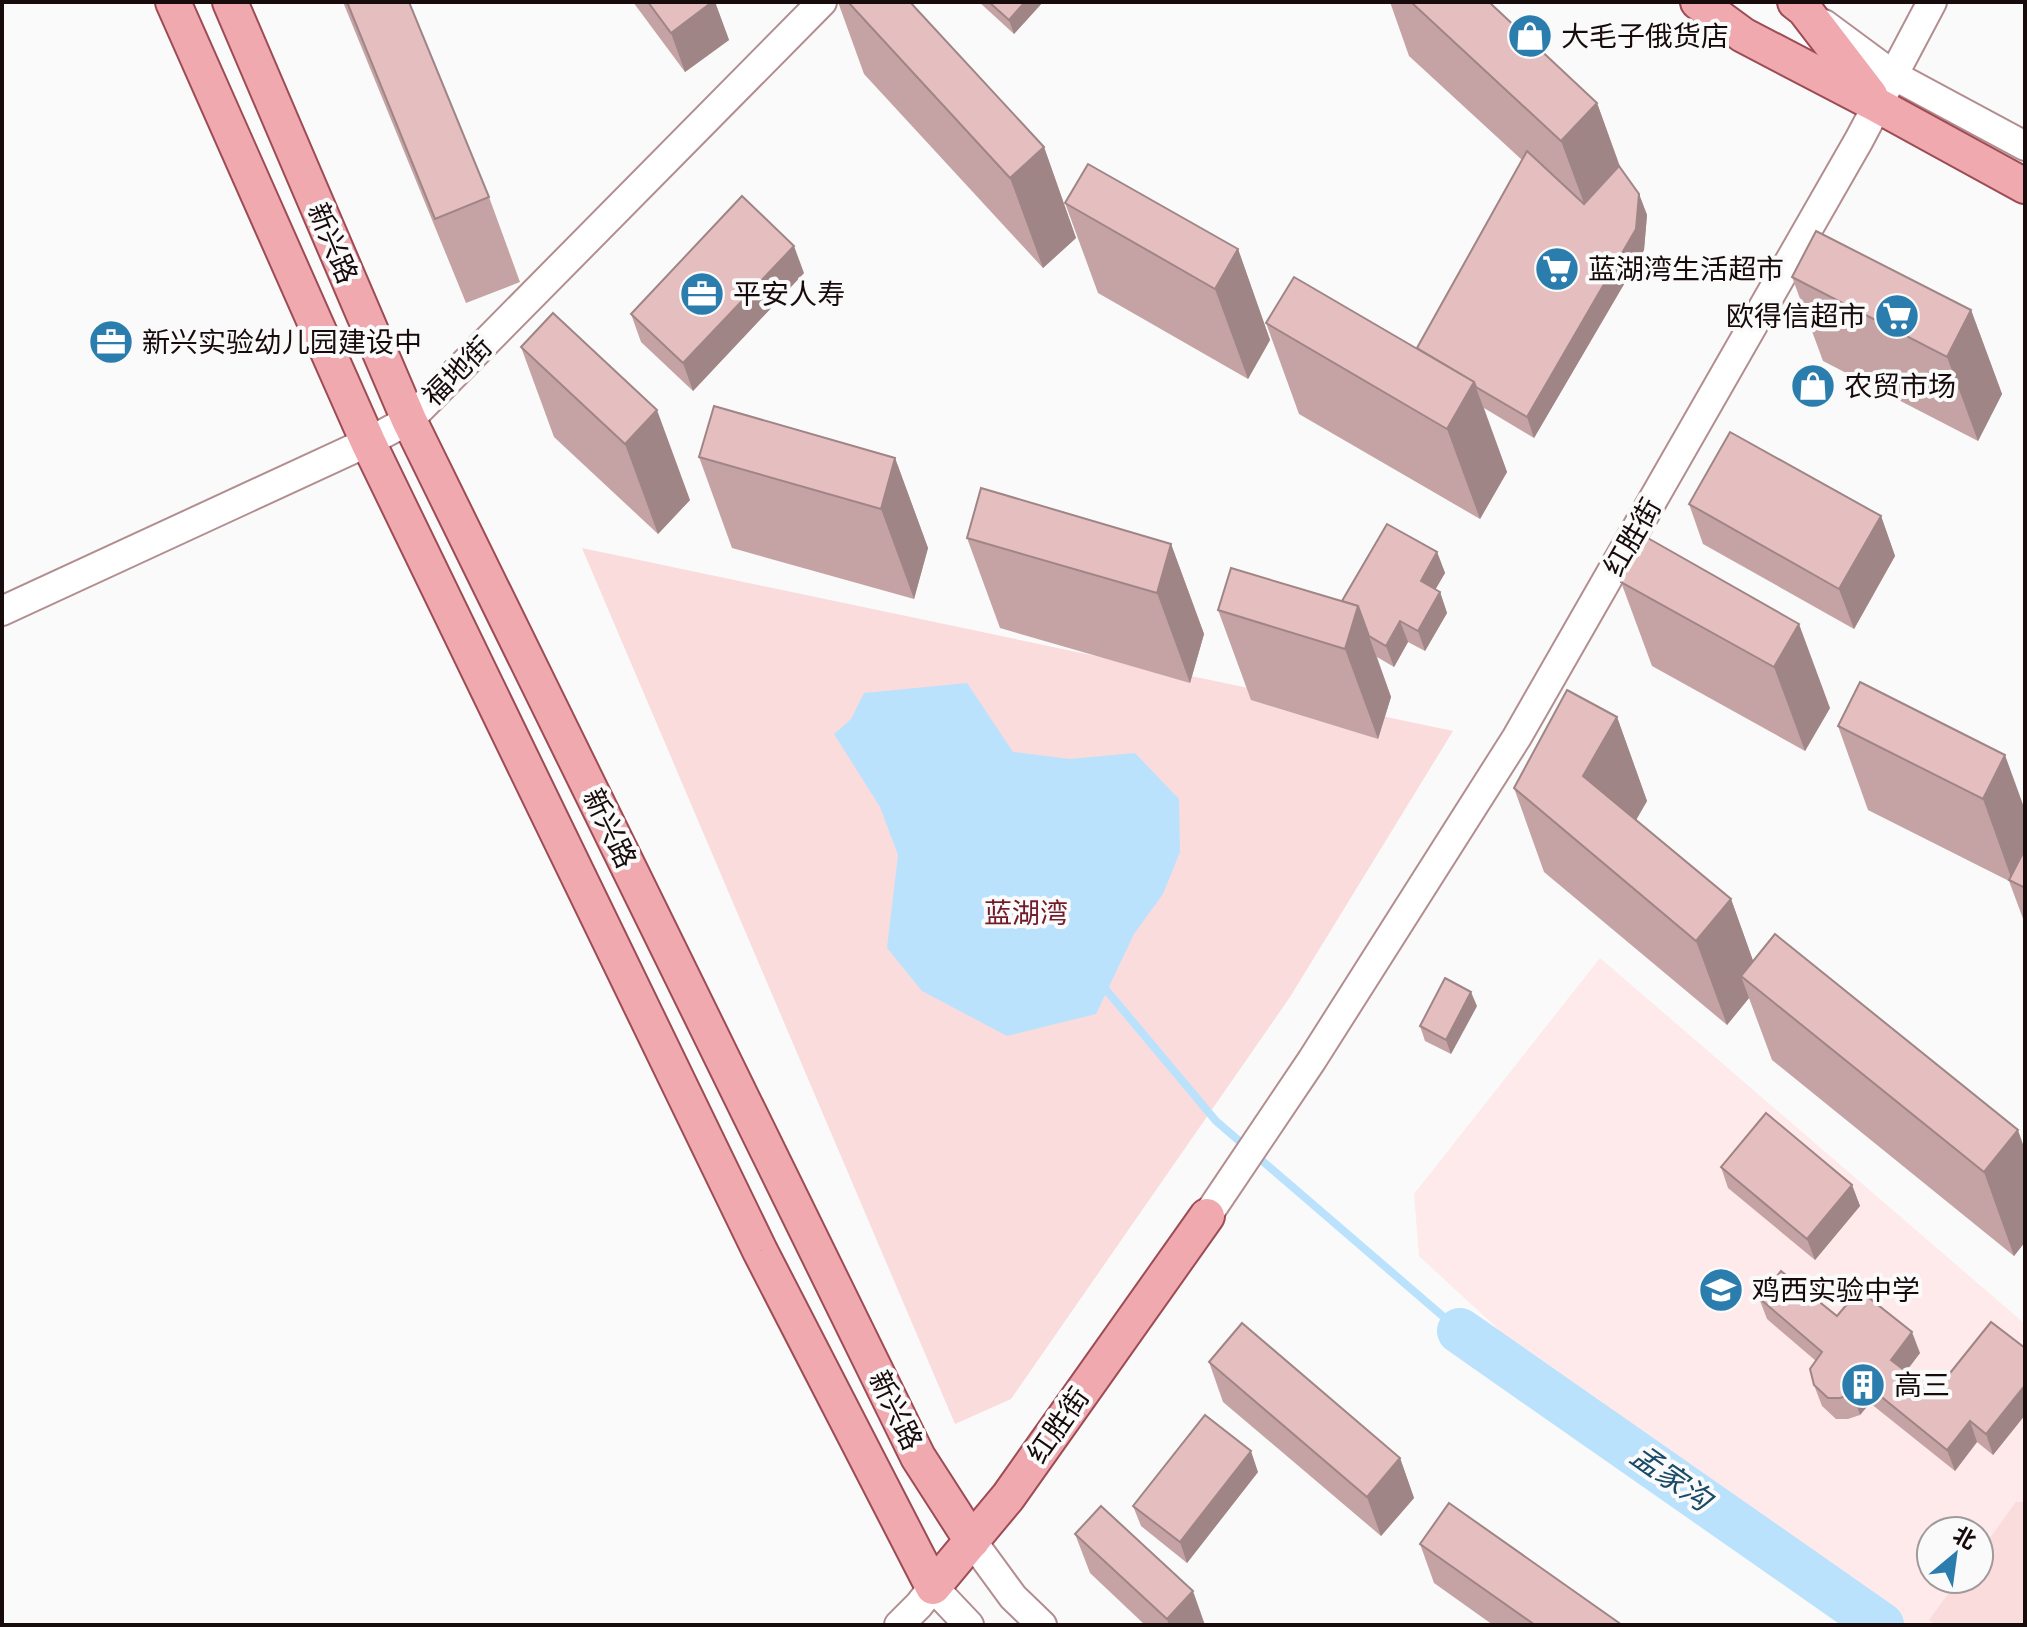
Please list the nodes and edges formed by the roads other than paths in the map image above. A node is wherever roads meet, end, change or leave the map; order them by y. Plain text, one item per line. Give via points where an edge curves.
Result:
1 (173, 2) edge
2 (230, 2) edge
3 (822, 2) edge
4 (1698, 2) edge
5 (1932, 2) edge
6 (1799, 6) edge
7 (1893, 75) junction
8 (1877, 105) junction
9 (2025, 146) edge
10 (2025, 186) edge
11 (409, 420) junction
12 (368, 442) junction
13 (2, 611) edge
14 (1207, 1216) joint
15 (972, 1541) junction
16 (933, 1587) junction
17 (899, 1625) edge
18 (969, 1625) edge
19 (1042, 1625) edge

1 - 12 main road, 新兴路
2 - 11 main road, 新兴路
3 - 11 street, 福地街
4 - 8 main road via 1743,35
5 - 7 street, 红胜街
6 - 7 street
6 - 8 main road
7 - 8 street, 红胜街
7 - 9 street
8 - 10 main road
8 - 14 street, 红胜街 via 1517,737
11 - 12 street, 福地街
11 - 15 main road, 新兴路 via 918,1457
12 - 13 street, 福地街
12 - 16 main road, 新兴路 via 760,1251
14 - 15 main road, 红胜街
15 - 16 main road, 红胜街
15 - 19 street, 新兴路 via 1013,1597
16 - 17 street, 红胜街
16 - 18 street, 新兴路

